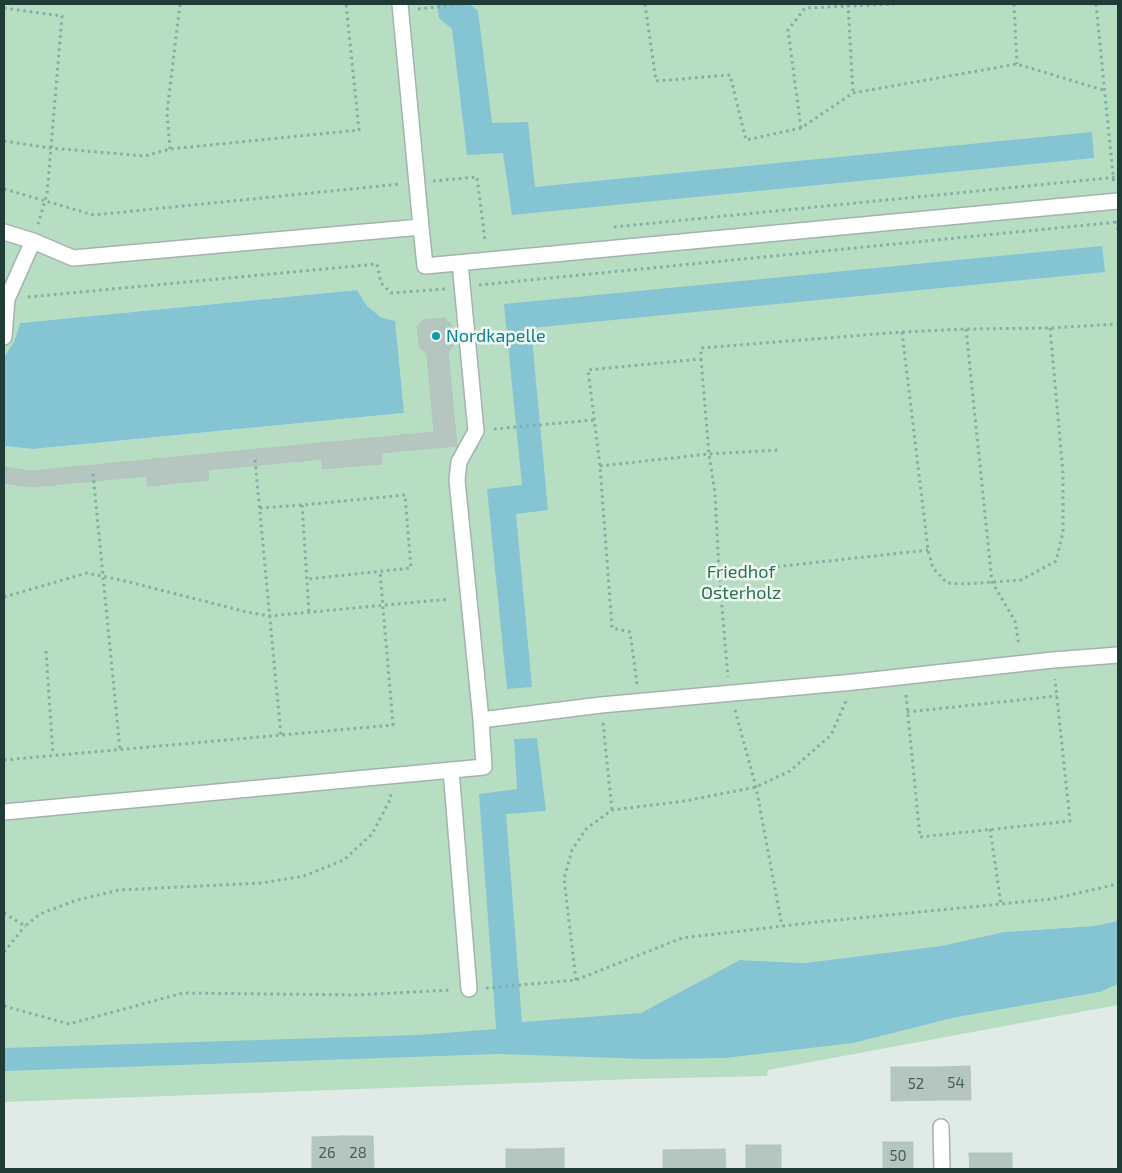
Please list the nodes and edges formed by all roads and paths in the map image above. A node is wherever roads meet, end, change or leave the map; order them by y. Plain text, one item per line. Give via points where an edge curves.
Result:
1 (180, 4) edge
2 (346, 4) edge
3 (460, 4) edge
4 (645, 4) edge
5 (848, 4) edge
6 (895, 4) edge
7 (1014, 4) edge
8 (1096, 4) edge
9 (4, 8) edge
10 (400, 8) edge
11 (1017, 64) junction
12 (1104, 90) junction
13 (853, 93) junction
14 (801, 128) junction
15 (4, 141) edge
16 (50, 148) junction
17 (170, 149) junction
18 (1113, 177) junction
19 (1118, 177) edge
20 (416, 183) junction
21 (4, 189) edge
22 (1117, 201) edge
23 (45, 202) junction
24 (421, 227) junction
25 (613, 228) dead end
26 (4, 232) edge
27 (1118, 234) edge
28 (495, 239) dead end
29 (33, 242) junction
30 (460, 263) junction
31 (1118, 324) edge
32 (1050, 328) junction
33 (966, 329) junction
34 (902, 332) junction
35 (4, 337) edge
36 (701, 359) junction
37 (594, 420) junction
38 (503, 428) dead end
39 (778, 450) dead end
40 (709, 454) junction
41 (255, 460) dead end
42 (600, 466) junction
43 (93, 474) dead end
44 (715, 493) dead end
45 (302, 505) junction
46 (260, 508) junction
47 (928, 550) junction
48 (380, 572) junction
49 (719, 573) dead end
50 (102, 576) junction
51 (308, 578) junction
52 (992, 582) junction
53 (4, 597) edge
54 (468, 597) junction
55 (383, 606) junction
56 (310, 612) junction
57 (269, 616) junction
58 (46, 651) dead end
59 (1118, 654) edge
60 (1053, 660) junction
61 (1022, 664) junction
62 (904, 677) junction
63 (854, 682) junction
64 (1057, 696) junction
65 (640, 702) junction
66 (601, 705) junction
67 (907, 712) junction
68 (481, 720) junction
69 (281, 736) junction
70 (120, 750) junction
71 (53, 756) junction
72 (4, 760) edge
73 (450, 770) junction
74 (392, 776) junction
75 (612, 810) junction
76 (4, 812) edge
77 (990, 829) junction
78 (1118, 884) edge
79 (1002, 904) junction
80 (4, 913) edge
81 (25, 926) junction
82 (4, 952) edge
83 (576, 980) junction
84 (469, 989) junction
85 (4, 1006) edge
86 (941, 1126) dead end
87 (942, 1169) edge

1 - 17 path via 167,112
2 - 17 path via 359,130
3 - 10 path
4 - 14 path via 656,81 730,76 746,140
5 - 6 path
5 - 13 path
5 - 14 path via 805,8 788,30
7 - 11 path
8 - 12 path
9 - 16 path via 62,16
10 - 20 lane
11 - 12 path
11 - 13 path
12 - 18 path
13 - 14 path
15 - 16 path
16 - 17 path via 145,156
16 - 23 path
18 - 19 path
18 - 22 path
18 - 25 path
20 - 23 path via 94,215
20 - 24 lane
20 - 28 path via 477,177 485,240
21 - 23 path
22 - 27 path
22 - 30 lane
23 - 29 path
24 - 29 lane via 73,258
24 - 30 lane via 425,266
26 - 29 lane
29 - 35 lane via 7,299
30 - 54 lane via 476,431 459,462 457,480
31 - 32 path
32 - 33 path
32 - 52 path via 1062,473 1063,532 1056,561 1021,580
33 - 34 path
33 - 52 path
34 - 36 path via 701,348
34 - 47 path
36 - 37 path via 588,370
36 - 40 path
37 - 38 path
37 - 42 path
39 - 40 path
40 - 42 path
40 - 44 path
41 - 46 path
42 - 65 path via 612,628 630,632
43 - 50 path
45 - 46 path
45 - 48 path via 405,495 411,568
45 - 51 path
46 - 57 path
47 - 49 path
47 - 52 path via 933,568 947,583
48 - 51 path
48 - 55 path
50 - 53 path via 87,573
50 - 57 path
50 - 70 path
51 - 56 path
52 - 61 path via 1015,620
54 - 55 path
54 - 68 lane
55 - 56 path
55 - 69 path via 393,725
56 - 57 path
57 - 69 path
58 - 71 path
59 - 60 lane
60 - 61 lane
60 - 64 path
61 - 62 lane
62 - 63 lane
62 - 67 path
63 - 65 lane
63 - 75 path via 831,735 790,771 756,787 685,801
64 - 67 path
64 - 77 path via 1070,821
65 - 66 lane
66 - 68 lane
66 - 75 path
67 - 77 path via 920,836
68 - 73 lane via 484,767
69 - 70 path
70 - 71 path
71 - 72 path
73 - 74 lane
73 - 84 lane
74 - 76 lane
74 - 81 path via 390,800 372,834 344,860 304,876 262,883 119,890 74,901 40,914
75 - 83 path via 586,829 572,850 564,879
77 - 79 path
78 - 79 path via 1052,900
79 - 83 path via 682,938
80 - 81 path
81 - 82 path
83 - 84 path
84 - 85 path via 356,995 182,993 69,1024
86 - 87 lane

